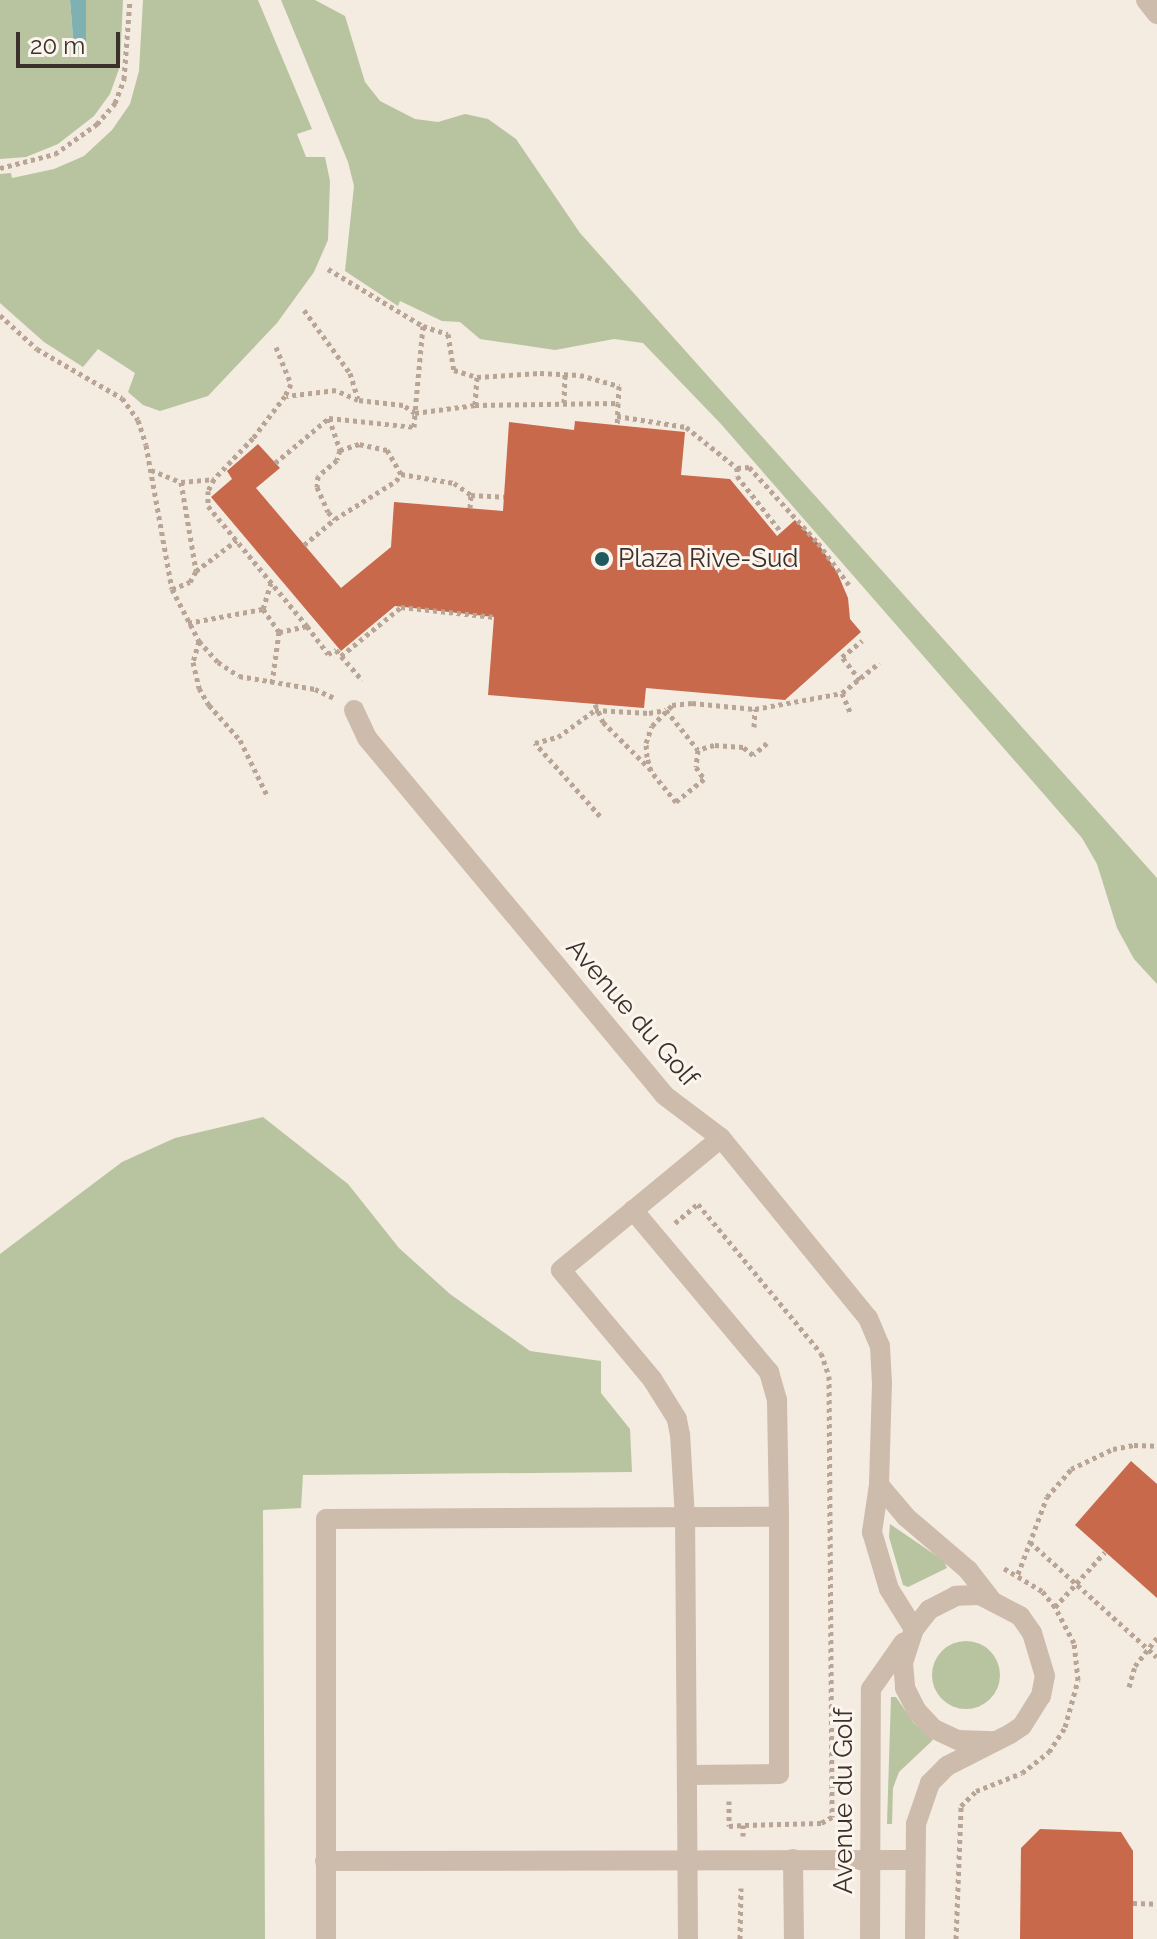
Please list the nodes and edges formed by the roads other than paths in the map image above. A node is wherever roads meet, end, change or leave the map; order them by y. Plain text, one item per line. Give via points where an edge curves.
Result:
1 (1146, 0) edge
2 (1157, 14) edge
3 (354, 710) dead end
4 (721, 1138) junction
5 (633, 1210) junction
6 (879, 1485) junction
7 (779, 1517) junction
8 (685, 1518) junction
9 (990, 1598) junction
10 (914, 1629) junction
11 (994, 1741) junction
12 (688, 1775) junction
13 (793, 1859) junction
14 (870, 1860) junction
15 (915, 1860) junction
16 (325, 1861) junction
17 (688, 1861) junction
18 (326, 1939) edge
19 (688, 1939) edge
20 (794, 1939) edge
21 (870, 1939) edge
22 (915, 1939) edge

1 - 2 street
3 - 4 street, Avenue du Golf via 367,738 664,1095
4 - 5 street
4 - 6 street, Avenue du Golf via 875,1332 882,1383
5 - 7 street via 769,1372 777,1400
5 - 8 street via 561,1270 652,1379 677,1419
6 - 9 street
6 - 10 street, Avenue du Golf via 872,1532 889,1589
7 - 8 street
7 - 12 street via 779,1774
8 - 12 street
8 - 16 street via 326,1519
9 - 10 street, Avenue du Golf via 970,1594 944,1600
9 - 11 street via 1020,1616 1032,1633 1045,1676 1033,1714
10 - 11 street, Avenue du Golf via 903,1663 905,1688 916,1710 945,1735
10 - 14 street, Avenue du Golf via 871,1689
11 - 15 street via 947,1766 930,1783 916,1824
12 - 17 street
13 - 14 street
13 - 17 street
13 - 20 street
14 - 15 street
14 - 21 street, Avenue du Golf
15 - 22 street
16 - 17 street
16 - 18 street
17 - 19 street

